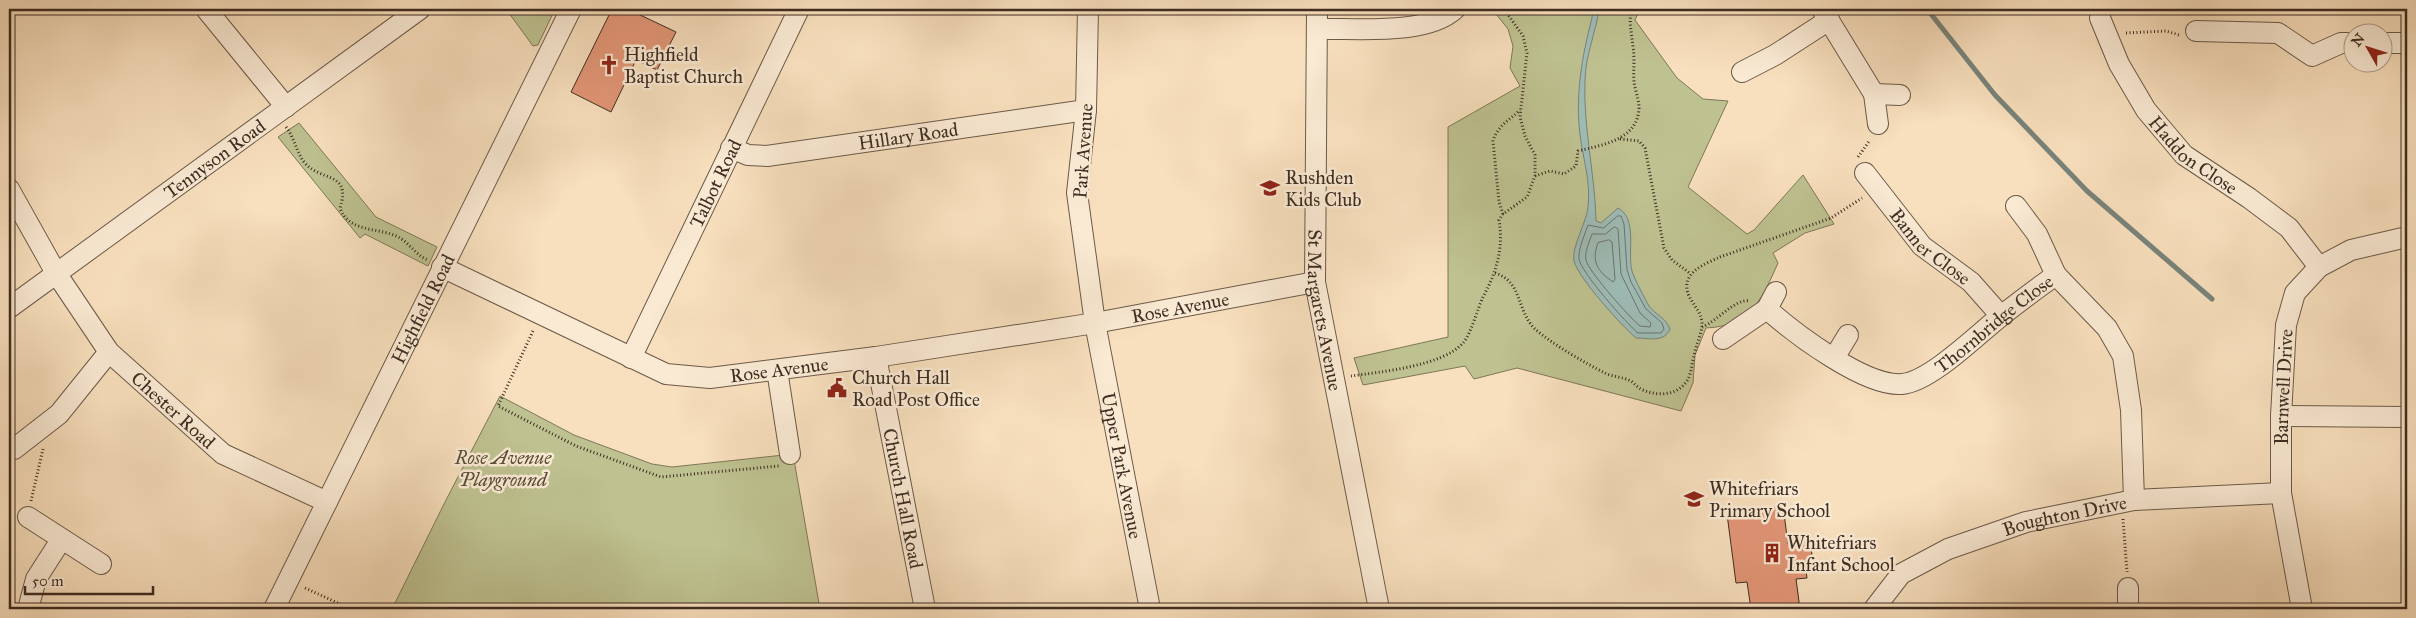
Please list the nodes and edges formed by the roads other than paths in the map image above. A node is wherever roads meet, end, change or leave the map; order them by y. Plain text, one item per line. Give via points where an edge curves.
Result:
1 (206, 9) edge
2 (420, 9) edge
3 (571, 9) edge
4 (799, 9) edge
5 (1088, 9) edge
6 (1317, 9) edge
7 (1455, 9) edge
8 (1826, 14) edge
9 (2103, 25) road end
10 (1317, 29) junction
11 (2196, 31) road end
12 (2344, 43) edge
13 (2394, 43) edge
14 (2407, 43) edge
15 (1742, 72) dead end
16 (1874, 94) junction
17 (1900, 95) dead end
18 (1086, 110) junction
19 (281, 111) junction
20 (1878, 124) road end
21 (730, 148) junction
22 (1871, 180) road end
23 (9, 189) edge
24 (2016, 206) dead end
25 (2407, 237) edge
26 (442, 266) junction
27 (2319, 266) junction
28 (56, 273) junction
29 (2056, 275) junction
30 (1315, 282) junction
31 (9, 308) edge
32 (2001, 316) junction
33 (1095, 323) junction
34 (1848, 335) dead end
35 (1722, 339) dead end
36 (109, 352) junction
37 (876, 357) junction
38 (632, 358) junction
39 (1834, 358) junction
40 (777, 370) junction
41 (2281, 416) junction
42 (2407, 417) edge
43 (14, 449) dead end
44 (790, 454) road end
45 (2281, 493) junction
46 (327, 502) junction
47 (2128, 502) junction
48 (28, 517) road end
49 (61, 540) junction
50 (101, 564) dead end
51 (2128, 588) road end
52 (28, 609) edge
53 (274, 609) edge
54 (925, 609) edge
55 (1150, 609) edge
56 (1379, 609) edge
57 (1874, 609) edge
58 (2128, 609) edge
59 (2302, 609) edge

1 - 19 street
2 - 19 street, Tennyson Road
3 - 26 street, Highfield Road
4 - 21 street, Talbot Road
5 - 18 street, Park Avenue
6 - 10 street, St Margarets Avenue
7 - 10 street via 1448,16 1417,28
8 - 15 street via 1775,55
8 - 16 street
9 - 27 street, Haddon Close via 2119,64 2146,110 2184,155 2289,228
10 - 30 street, St Margarets Avenue
11 - 12 street via 2278,33 2312,56
13 - 14 street
16 - 17 street
16 - 20 street
18 - 21 street, Hillary Road via 767,156 756,157
18 - 33 street, Park Avenue via 1077,192
19 - 28 street, Tennyson Road
21 - 38 street, Talbot Road
22 - 32 street, Banner Close via 1922,246 1971,282
23 - 28 street, Chester Road
24 - 29 street via 2037,234
25 - 27 street, Barnwell Drive via 2351,250
26 - 38 street, Rose Avenue
26 - 46 street, Highfield Road
27 - 41 street, Barnwell Drive via 2295,293 2286,325
28 - 31 street, Tennyson Road
28 - 36 street, Chester Road
29 - 32 street, Thornbridge Close
29 - 47 street, Thornbridge Close via 2107,328 2123,356 2131,410
30 - 33 street, Rose Avenue
30 - 56 street, St Margarets Avenue
32 - 39 street, Thornbridge Close via 1935,370 1903,384 1879,382
33 - 37 street, Rose Avenue
33 - 55 street, Upper Park Avenue
34 - 39 street
35 - 39 street, Thornbridge Close via 1772,301 1791,330
36 - 43 street via 59,414
36 - 46 street, Chester Road via 224,454
37 - 40 street, Rose Avenue
37 - 54 street, Church Hall Road
38 - 40 street, Rose Avenue via 666,374 710,378
40 - 44 street
41 - 42 street
41 - 45 street, Barnwell Drive
45 - 47 street, Boughton Drive
45 - 59 street, Barnwell Drive
46 - 53 street, Highfield Road
47 - 57 street, Boughton Drive via 2026,522 1948,549 1901,574
48 - 49 street
49 - 50 street
49 - 52 street via 36,579
51 - 58 street

